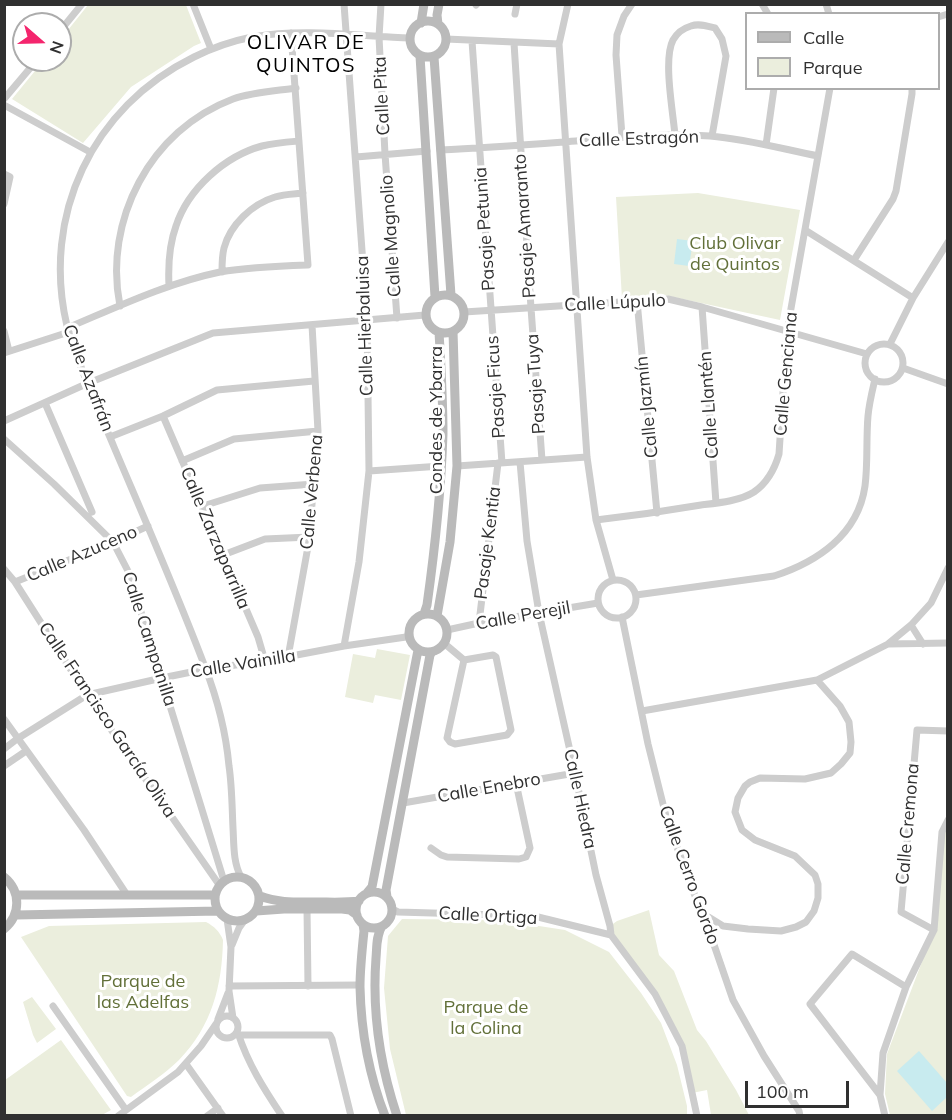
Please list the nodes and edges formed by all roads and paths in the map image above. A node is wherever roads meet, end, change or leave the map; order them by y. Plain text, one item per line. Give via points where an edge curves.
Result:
1 (82, 4) edge
2 (193, 4) edge
3 (344, 4) edge
4 (381, 4) edge
5 (424, 4) edge
6 (439, 4) edge
7 (518, 4) edge
8 (568, 4) edge
9 (632, 4) edge
10 (515, 14) dead end
11 (72, 17) edge
12 (421, 22) junction
13 (438, 24) junction
14 (291, 33) junction
15 (347, 35) junction
16 (379, 37) junction
17 (410, 38) junction
18 (446, 39) junction
19 (472, 41) junction
20 (514, 43) junction
21 (559, 44) junction
22 (211, 49) junction
23 (420, 56) junction
24 (434, 57) junction
25 (27, 72) edge
26 (296, 88) junction
27 (774, 90) edge
28 (830, 90) edge
29 (912, 90) edge
30 (4, 99) edge
31 (4, 105) edge
32 (675, 135) junction
33 (622, 136) junction
34 (712, 136) junction
35 (299, 141) junction
36 (565, 142) junction
37 (520, 145) junction
38 (766, 145) junction
39 (479, 148) junction
40 (440, 150) junction
41 (427, 151) junction
42 (90, 152) junction
43 (385, 154) junction
44 (818, 156) junction
45 (356, 157) junction
46 (4, 174) edge
47 (303, 193) junction
48 (4, 204) edge
49 (805, 230) junction
50 (948, 242) edge
51 (854, 260) junction
52 (222, 272) junction
53 (169, 286) junction
54 (451, 295) junction
55 (435, 297) junction
56 (913, 298) junction
57 (637, 301) junction
58 (577, 305) junction
59 (120, 306) junction
60 (702, 307) junction
61 (531, 308) junction
62 (491, 310) junction
63 (464, 312) junction
64 (426, 315) junction
65 (397, 318) junction
66 (367, 319) junction
67 (312, 325) junction
68 (68, 330) junction
69 (4, 331) edge
70 (453, 331) junction
71 (787, 331) junction
72 (439, 332) junction
73 (890, 344) junction
74 (7, 352) edge
75 (867, 354) junction
76 (903, 368) junction
77 (874, 380) junction
78 (315, 381) junction
79 (86, 384) junction
80 (948, 384) edge
81 (45, 403) junction
82 (163, 416) junction
83 (4, 422) edge
84 (318, 431) junction
85 (110, 437) junction
86 (4, 439) edge
87 (587, 457) junction
88 (542, 459) junction
89 (182, 461) junction
90 (520, 462) junction
91 (500, 463) junction
92 (441, 466) junction
93 (457, 466) junction
94 (369, 471) junction
95 (314, 484) junction
96 (716, 503) junction
97 (203, 506) junction
98 (92, 512) dead end
99 (657, 513) junction
100 (596, 520) junction
101 (148, 526) junction
102 (309, 537) junction
103 (113, 542) junction
104 (223, 555) junction
105 (948, 568) edge
106 (4, 569) edge
107 (613, 580) junction
108 (15, 582) junction
109 (636, 595) junction
110 (598, 603) junction
111 (539, 613) junction
112 (424, 614) junction
113 (437, 616) junction
114 (622, 617) junction
115 (479, 623) junction
116 (911, 625) junction
117 (447, 630) junction
118 (409, 634) junction
119 (948, 643) edge
120 (444, 644) junction
121 (888, 644) junction
122 (923, 644) junction
123 (344, 646) junction
124 (418, 650) junction
125 (432, 652) junction
126 (288, 657) junction
127 (464, 660) junction
128 (265, 661) junction
129 (206, 669) junction
130 (162, 678) junction
131 (818, 680) junction
132 (87, 695) junction
133 (642, 711) junction
134 (4, 719) edge
135 (12, 730) junction
136 (948, 731) edge
137 (4, 735) edge
138 (17, 739) junction
139 (4, 749) edge
140 (26, 751) junction
141 (4, 766) edge
142 (575, 773) junction
143 (516, 783) junction
144 (403, 803) junction
145 (948, 820) edge
146 (431, 848) dead end
147 (4, 877) edge
148 (242, 877) junction
149 (220, 888) junction
150 (367, 893) junction
151 (17, 895) junction
152 (127, 895) junction
153 (260, 896) junction
154 (387, 897) junction
155 (359, 901) junction
156 (308, 909) junction
157 (218, 910) junction
158 (256, 911) junction
159 (394, 912) junction
160 (701, 912) junction
161 (16, 915) junction
162 (357, 915) junction
163 (227, 919) junction
164 (244, 921) junction
165 (363, 924) junction
166 (382, 926) junction
167 (723, 926) junction
168 (4, 929) edge
169 (934, 930) junction
170 (611, 935) junction
171 (712, 939) junction
172 (231, 947) junction
173 (360, 985) junction
174 (308, 986) junction
175 (906, 987) junction
176 (229, 988) junction
177 (53, 1006) dead end
178 (233, 1018) junction
179 (217, 1022) junction
180 (236, 1034) junction
181 (221, 1036) junction
182 (201, 1046) junction
183 (186, 1064) junction
184 (880, 1095) junction
185 (218, 1108) junction
186 (126, 1110) junction
187 (118, 1116) edge
188 (207, 1116) edge
189 (223, 1116) edge
190 (282, 1116) edge
191 (351, 1116) edge
192 (385, 1116) edge
193 (397, 1116) edge
194 (697, 1116) edge
195 (800, 1116) edge
196 (885, 1116) edge

1 - 11 street
2 - 22 street
3 - 15 street, Calle Hierbaluisa
4 - 16 street, Calle Pita
5 - 12 main road
6 - 13 main road
7 - 10 street
8 - 21 street
9 - 33 street via 618,35 616,55
12 - 13 main road
12 - 17 main road
13 - 18 main road
14 - 15 street, Calle Azafrán
14 - 22 street, Calle Azafrán via 251,37
14 - 26 street
15 - 16 street, Calle Azafrán
15 - 45 street, Calle Hierbaluisa
16 - 17 street, Calle Azafrán
16 - 43 street, Calle Pita
17 - 23 main road
18 - 19 street
18 - 24 main road via 443,50
19 - 20 street
19 - 39 street, Pasaje Petunia
20 - 21 street
20 - 37 street, Pasaje Amaranto
21 - 36 street
22 - 42 street, Calle Azafrán via 172,68 147,86 118,114
23 - 24 main road
23 - 41 main road
24 - 40 main road
25 - 30 street
26 - 35 street
26 - 59 street via 253,94 215,107 166,143 138,182 123,221 116,267
27 - 38 street
28 - 44 street, Calle Genciana
29 - 51 street via 896,191
31 - 42 street
32 - 33 street, Calle Estragón
32 - 34 street, Calle Estragón
32 - 34 street via 669,73 672,42 678,33 700,25 715,28 726,56
33 - 36 street, Calle Estragón
34 - 38 street, Calle Estragón
35 - 47 street
35 - 53 street via 260,146 234,157 199,186 176,224 170,248
36 - 37 street, Calle Estragón
36 - 58 street
37 - 39 street, Calle Estragón
37 - 61 street, Pasaje Amaranto
38 - 44 street, Calle Estragón
39 - 40 street, Calle Estragón
39 - 62 street, Pasaje Petunia
40 - 54 main road
41 - 43 street
41 - 55 main road
42 - 68 street, Calle Azafrán via 71,197 62,237 60,285
43 - 45 street
43 - 65 street, Calle Magnolio
44 - 49 street, Calle Genciana
45 - 66 street, Calle Hierbaluisa
46 - 48 street via 10,177
47 - 52 street via 274,197 240,220 224,248
47 - 52 street via 308,265
49 - 51 street
49 - 71 street, Calle Genciana
50 - 56 street
51 - 56 street
52 - 53 street
53 - 59 street
54 - 55 main road
54 - 63 main road
55 - 64 main road
56 - 73 street
57 - 58 street, Calle Lúpulo
57 - 60 street, Calle Lúpulo via 662,299
57 - 99 street, Calle Jazmín
58 - 61 street, Calle Lúpulo
58 - 87 street
59 - 68 street
60 - 71 street, Calle Lúpulo
60 - 96 street, Calle Llantén
61 - 62 street, Calle Lúpulo
61 - 88 street, Pasaje Tuya
62 - 63 street, Calle Lúpulo
62 - 91 street, Pasaje Ficus
63 - 70 main road via 462,323
64 - 65 street
64 - 72 main road via 430,326
65 - 66 street
66 - 67 street
66 - 94 street, Calle Hierbaluisa
67 - 78 street, Calle Verbena
67 - 79 street via 213,333
68 - 74 street
68 - 79 street, Calle Azafrán
69 - 74 street
70 - 72 main road
70 - 93 main road, Condes de Ybarra
71 - 75 street, Calle Lúpulo
71 - 96 street, Calle Genciana via 776,466 754,492
72 - 92 main road, Condes de Ybarra
73 - 75 street via 879,344
73 - 76 street via 903,356
75 - 77 street via 865,366
76 - 77 street via 891,381
76 - 80 street
77 - 109 street via 862,498 849,525 833,545 818,557 774,576
78 - 82 street via 217,390
78 - 84 street, Calle Verbena
79 - 81 street
79 - 85 street, Calle Azafrán
81 - 83 street
81 - 98 street
82 - 85 street
82 - 89 street, Calle Zarzaparrilla
84 - 89 street via 234,439
84 - 95 street, Calle Verbena
85 - 101 street, Calle Azafrán
86 - 103 street, Calle Campanilla
87 - 88 street
87 - 100 street
88 - 90 street
89 - 97 street, Calle Zarzaparrilla
90 - 91 street
90 - 111 street, Calle Hiedra via 526,541
91 - 93 street
91 - 115 street, Pasaje Kentia
92 - 94 street
92 - 112 main road, Condes de Ybarra via 436,542
93 - 113 main road, Condes de Ybarra via 450,542
94 - 123 street, Calle Hierbaluisa
95 - 97 street via 260,488
95 - 102 street, Calle Verbena
96 - 99 street, Calle Genciana
97 - 104 street, Calle Zarzaparrilla
99 - 100 street, Calle Genciana
100 - 107 street
101 - 103 street, Calle Azuceno
101 - 129 street, Calle Azafrán
102 - 104 street via 265,539
102 - 126 street, Calle Verbena
103 - 108 street, Calle Azuceno
103 - 130 street, Calle Campanilla via 129,573
104 - 128 street, Calle Zarzaparrilla
105 - 116 street via 931,603
106 - 108 street, Calle Francisco García Oliva
107 - 109 street via 625,581
107 - 110 street via 599,591
108 - 132 street, Calle Francisco García Oliva
109 - 114 street via 632,611
110 - 111 street, Calle Perejil
110 - 114 street via 604,614
111 - 115 street, Calle Perejil
111 - 142 street, Calle Hiedra
112 - 113 main road
112 - 118 main road via 411,624
113 - 117 main road
114 - 133 street, Calle Cerro Gordo
115 - 117 street, Calle Perejil
116 - 121 street
116 - 122 street
117 - 120 main road
118 - 123 street, Calle Vainilla
118 - 124 main road
119 - 122 street
120 - 125 main road
120 - 127 street
121 - 122 street
121 - 131 street
123 - 126 street, Calle Vainilla
124 - 125 main road
124 - 150 main road via 372,887
125 - 144 main road
126 - 128 street, Calle Vainilla
127 - 127 street via 496,657 511,730 507,735 455,744 447,738
128 - 129 street, Calle Vainilla
129 - 130 street, Calle Vainilla
129 - 148 street, Calle Azafrán via 226,741 235,862
130 - 132 street, Calle Vainilla
130 - 149 street, Calle Campanilla
131 - 133 street
131 - 167 street via 849,722 850,753 831,773 805,779 760,778 750,782 738,798 735,812 742,830 755,840 795,856 814,875 818,884 814,911 806,922 781,931
132 - 138 street, Calle Vainilla
132 - 149 street, Calle Francisco García Oliva
133 - 160 street, Calle Cerro Gordo via 667,820
134 - 135 street
135 - 137 street
135 - 138 street
136 - 169 street, Calle Cremona via 917,730 901,912
138 - 139 street, Calle Vainilla
138 - 140 street
140 - 141 street
140 - 152 street
142 - 143 street, Calle Enebro
142 - 170 street, Calle Hiedra
143 - 144 street, Calle Enebro
143 - 146 street via 530,848 526,857 447,857
144 - 154 main road
145 - 169 street via 942,832
147 - 151 main road
148 - 149 main road
148 - 153 main road via 254,884
149 - 152 main road
149 - 157 main road
150 - 154 main road via 378,892
150 - 155 main road
151 - 152 main road
151 - 161 main road
153 - 155 main road via 285,902
153 - 158 main road
154 - 159 main road
155 - 162 main road
156 - 158 main road
156 - 162 main road via 342,909
156 - 174 street
157 - 161 main road
157 - 163 main road
158 - 164 main road
159 - 166 main road
159 - 170 street, Calle Ortiga via 534,916
160 - 167 street
160 - 171 street, Calle Cerro Gordo
161 - 168 main road
162 - 165 main road
163 - 164 main road
163 - 172 street
164 - 172 street
165 - 166 main road via 372,928
165 - 173 main road
166 - 193 main road via 375,969 377,1025
167 - 171 street
169 - 175 street
170 - 194 street, Calle Hiedra via 656,994 682,1046
171 - 195 street, Calle Cerro Gordo via 733,1000
172 - 176 street
173 - 174 street
173 - 192 main road via 371,1072
174 - 176 street
175 - 184 street via 883,1053
175 - 184 street via 852,954 810,1004
176 - 178 street
176 - 179 street
177 - 186 street
178 - 179 street via 223,1016
178 - 180 street via 237,1023
179 - 181 street via 216,1031
179 - 182 street
180 - 181 street
180 - 190 street
180 - 191 street via 330,1035
181 - 182 street
182 - 183 street
183 - 185 street
183 - 186 street
184 - 196 street
185 - 188 street
185 - 189 street
186 - 187 street

